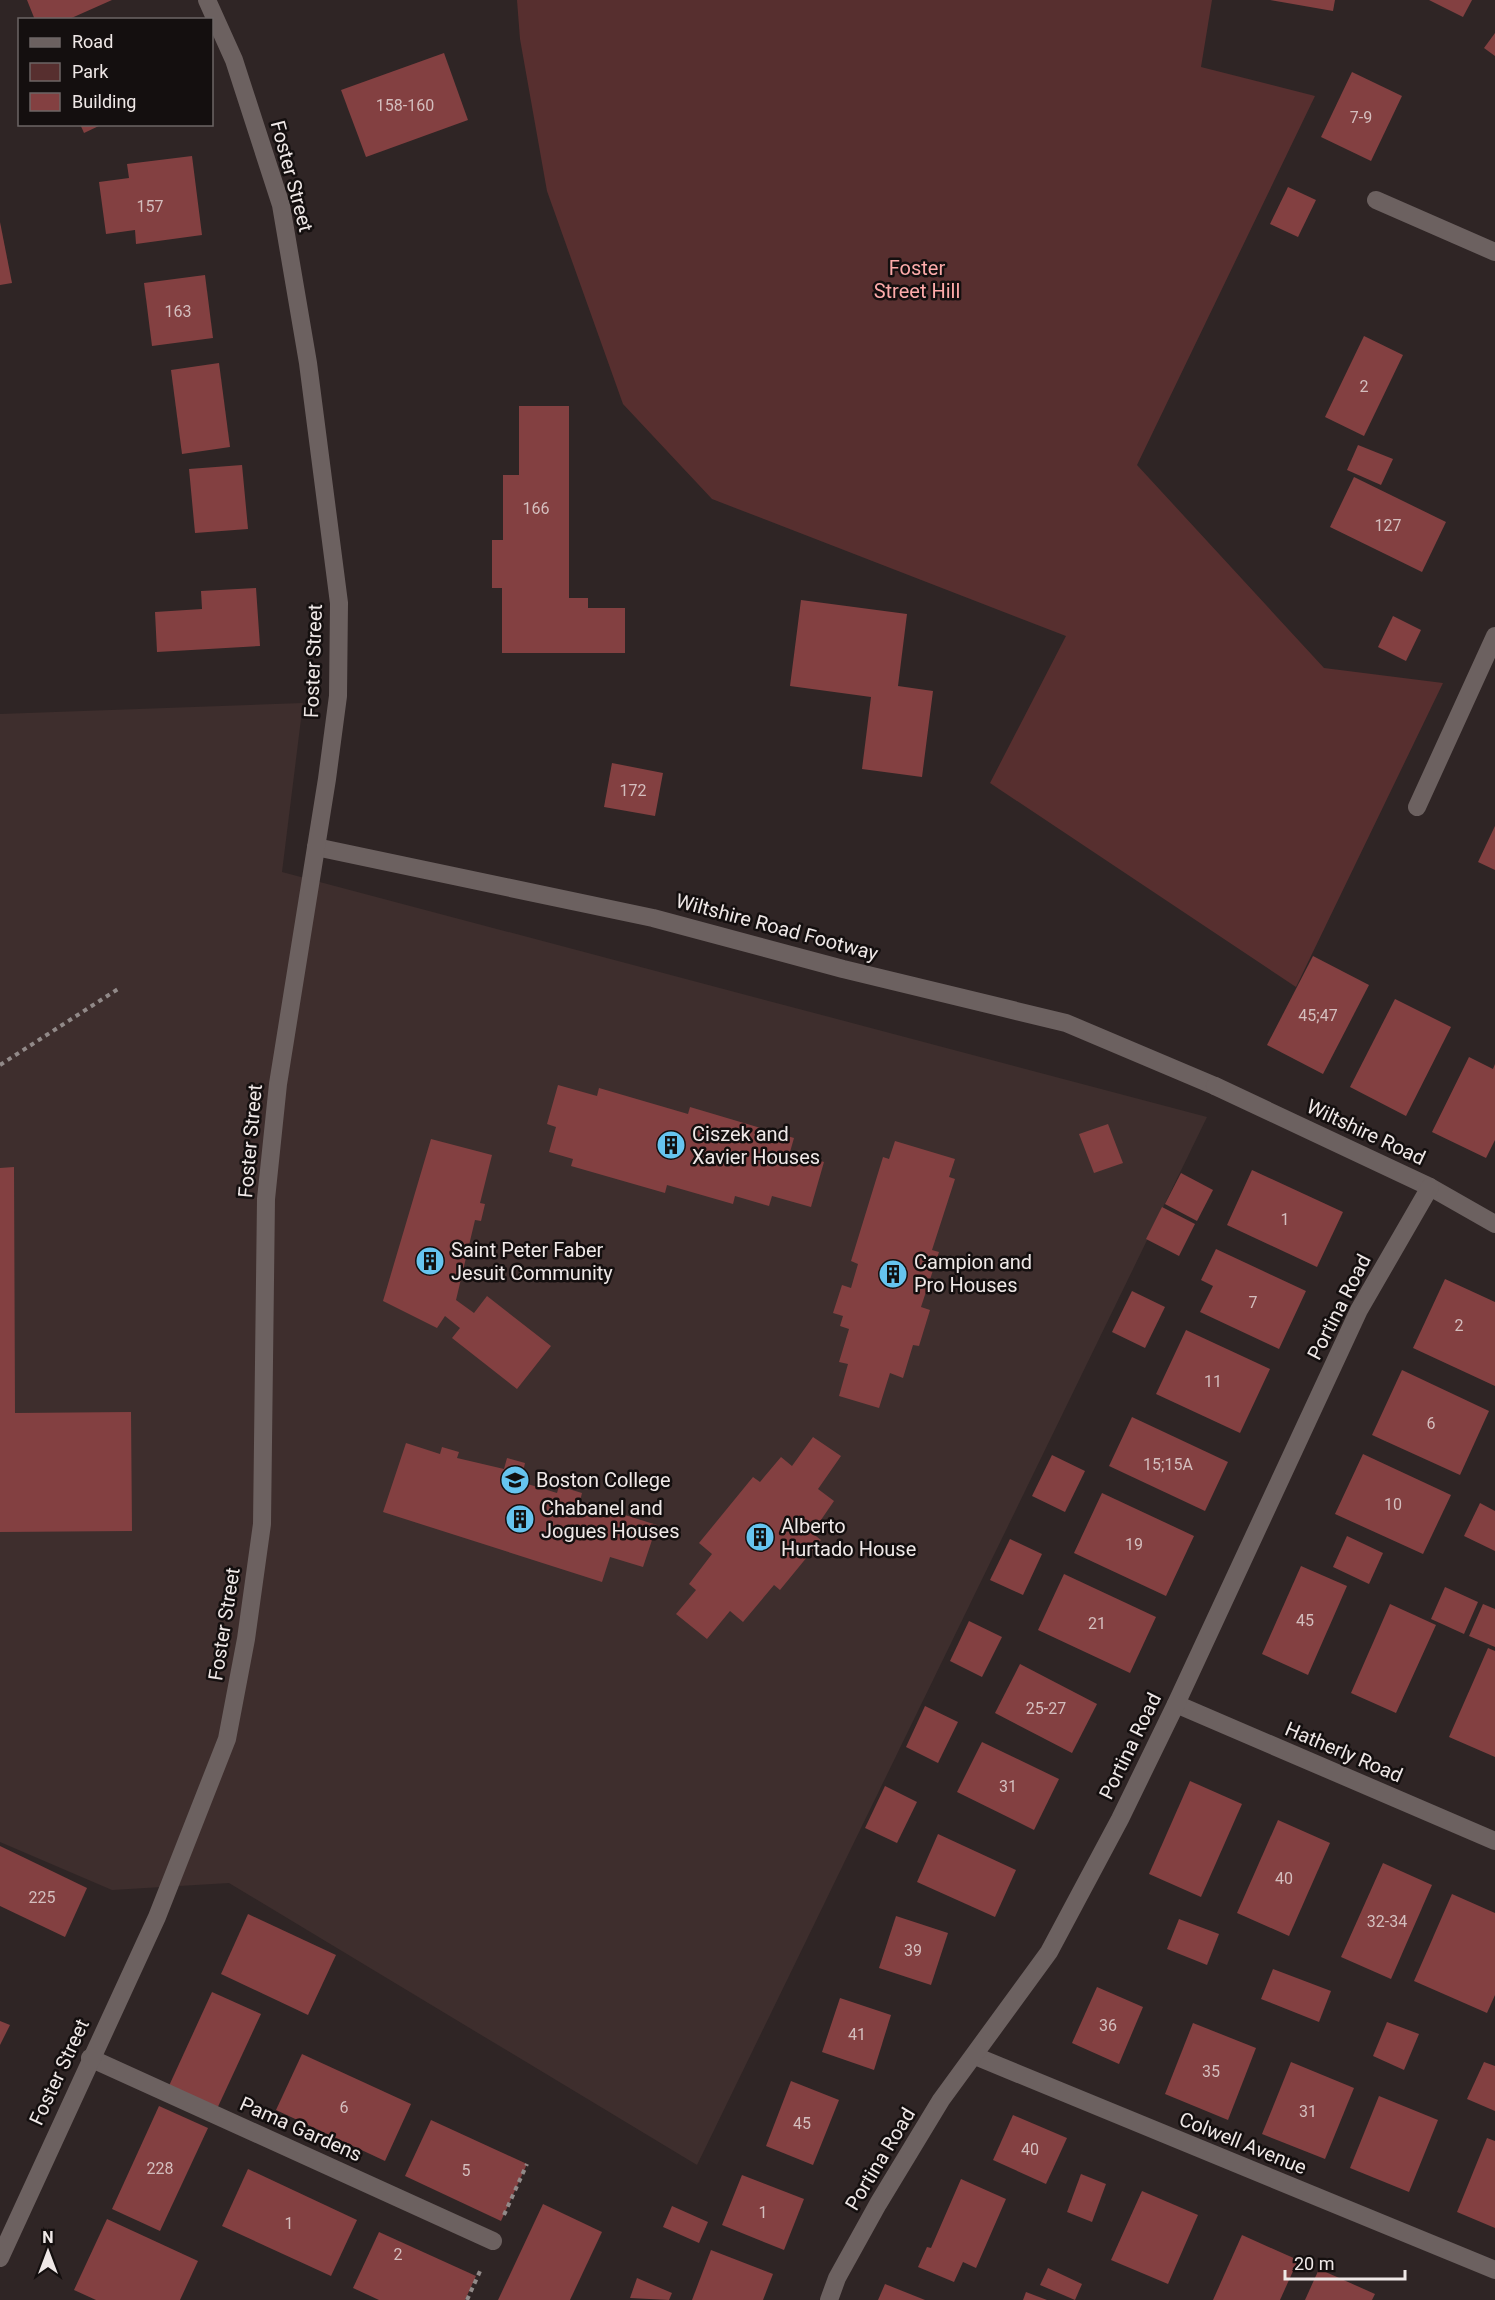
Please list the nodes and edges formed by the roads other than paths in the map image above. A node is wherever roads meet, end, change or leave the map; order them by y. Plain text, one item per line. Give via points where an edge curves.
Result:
1 (207, 0) edge
2 (1376, 200) dead end
3 (1495, 252) edge
4 (1495, 636) edge
5 (1417, 807) dead end
6 (316, 847) junction
7 (1215, 1086) joint
8 (1430, 1187) junction
9 (1495, 1224) edge
10 (1176, 1704) junction
11 (1495, 1841) edge
12 (975, 2056) junction
13 (90, 2058) junction
14 (493, 2241) dead end
15 (0, 2258) edge
16 (1495, 2270) edge
17 (829, 2300) edge

1 - 6 street, Foster Street via 234,60 281,205 327,493 339,603 338,696
2 - 3 street
4 - 5 street
6 - 7 street, Wiltshire Road Footway via 653,918 1066,1023
6 - 13 street, Foster Street via 272,1136 267,1199 262,1524 246,1639 227,1739 156,1917
7 - 8 street, Wiltshire Road
8 - 9 street, Wiltshire Road
8 - 10 street, Portina Road via 1359,1310
10 - 11 street, Hatherly Road
10 - 12 street, Portina Road via 1049,1952
12 - 16 street, Colwell Avenue
12 - 17 street, Portina Road via 941,2100 878,2204
13 - 14 street, Pama Gardens
13 - 15 street, Foster Street

